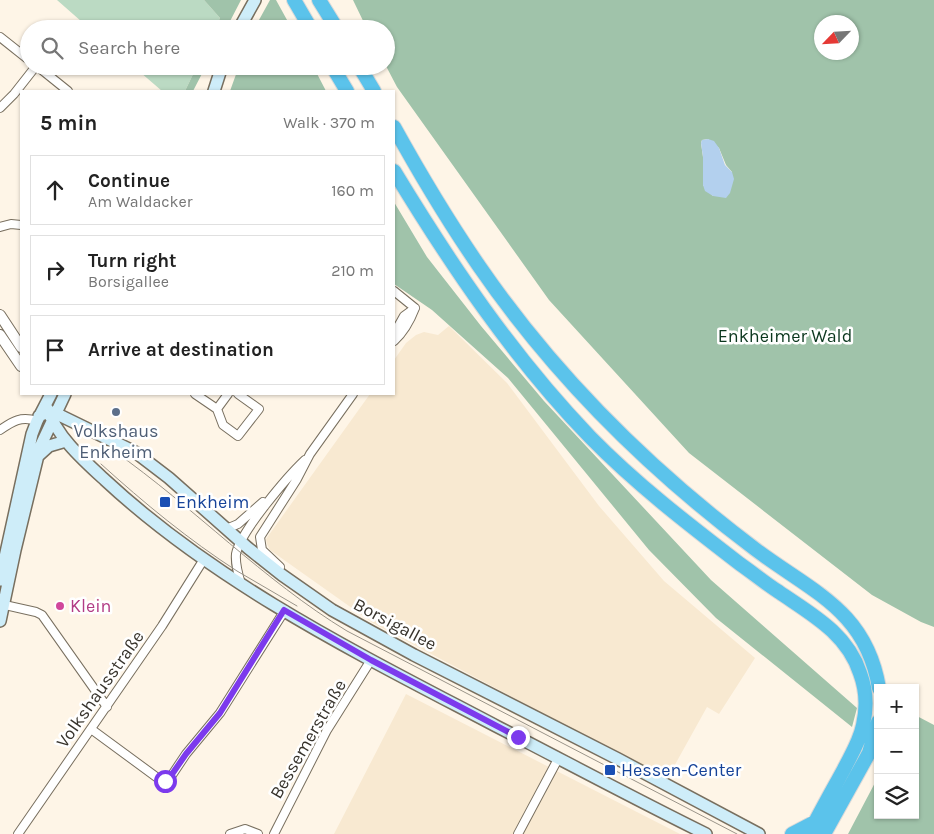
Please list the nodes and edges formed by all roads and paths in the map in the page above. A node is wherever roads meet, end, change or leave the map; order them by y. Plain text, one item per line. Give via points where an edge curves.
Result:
1 (254, 0) edge
2 (294, 0) edge
3 (320, 0) edge
4 (244, 20) edge
5 (306, 20) edge
6 (332, 20) edge
7 (0, 37) edge
8 (20, 53) edge
9 (29, 75) edge
10 (48, 75) edge
11 (217, 75) edge
12 (219, 75) edge
13 (337, 75) edge
14 (364, 75) edge
15 (67, 90) edge
16 (207, 90) edge
17 (214, 90) edge
18 (346, 90) edge
19 (373, 90) edge
20 (0, 108) edge
21 (395, 129) edge
22 (395, 173) edge
23 (20, 225) edge
24 (0, 227) edge
25 (395, 292) edge
26 (415, 308) junction
27 (0, 316) edge
28 (395, 330) edge
29 (0, 335) edge
30 (395, 340) edge
31 (20, 346) edge
32 (20, 361) edge
33 (51, 395) edge
34 (64, 395) edge
35 (195, 395) edge
36 (227, 395) edge
37 (239, 395) edge
38 (352, 395) edge
39 (217, 410) junction
40 (45, 412) edge
41 (0, 430) edge
42 (66, 441) junction
43 (309, 456) junction
44 (37, 458) junction
45 (276, 491) junction
46 (226, 529) junction
47 (240, 542) junction
48 (7, 550) edge
49 (204, 559) junction
50 (0, 580) edge
51 (241, 584) junction
52 (2, 604) edge
53 (323, 604) junction
54 (284, 610) junction
55 (0, 621) edge
56 (371, 660) junction
57 (878, 684) edge
58 (107, 707) junction
59 (91, 729) junction
60 (876, 729) edge
61 (558, 758) junction
62 (823, 830) edge
63 (18, 834) edge
64 (230, 834) edge
65 (258, 834) edge
66 (274, 834) edge
67 (518, 834) edge
68 (706, 834) edge
69 (759, 834) edge
70 (792, 834) edge
71 (809, 834) edge

1 - 4 main road
2 - 5 highway
3 - 6 highway
7 - 8 street
9 - 20 street
10 - 15 street
11 - 16 main road
12 - 17 main road
13 - 18 highway
14 - 19 highway
21 - 57 highway via 479,266 555,364 624,437 700,506 846,616 870,652
22 - 62 highway via 452,264 506,340 591,438 668,508 773,589 820,620 846,645 858,666 864,687 863,726
23 - 24 street
25 - 26 street
26 - 28 street via 404,316
26 - 30 street via 408,324
27 - 31 street
29 - 32 street
33 - 40 main road
34 - 40 main road
35 - 39 street
36 - 39 street
37 - 39 street via 259,409 238,436 223,425
38 - 43 street
40 - 41 street via 13,421
40 - 42 main road
40 - 44 main road
40 - 46 main road, Borsigallee via 135,452
40 - 48 main road via 30,443
42 - 44 main road via 49,446
42 - 49 main road via 133,505
43 - 45 street
43 - 53 street via 260,537 262,550
44 - 48 main road
45 - 46 street via 238,524
45 - 47 street
46 - 47 main road, Borsigallee
47 - 51 street via 236,558
47 - 53 main road, Borsigallee
48 - 50 main road
48 - 52 main road
49 - 51 main road
49 - 58 street, Volkshausstraße
51 - 54 main road
52 - 55 main road
52 - 58 street via 42,615
53 - 69 main road, Borsigallee via 414,655
54 - 56 main road
54 - 59 street via 220,713 168,780 159,779
56 - 61 main road
56 - 66 street, Bessemerstraße via 327,730
58 - 59 street, Volkshausstraße
59 - 63 street, Volkshausstraße
60 - 62 highway via 869,753
61 - 67 street
61 - 68 main road
62 - 70 highway
62 - 71 highway
64 - 65 street via 245,829

